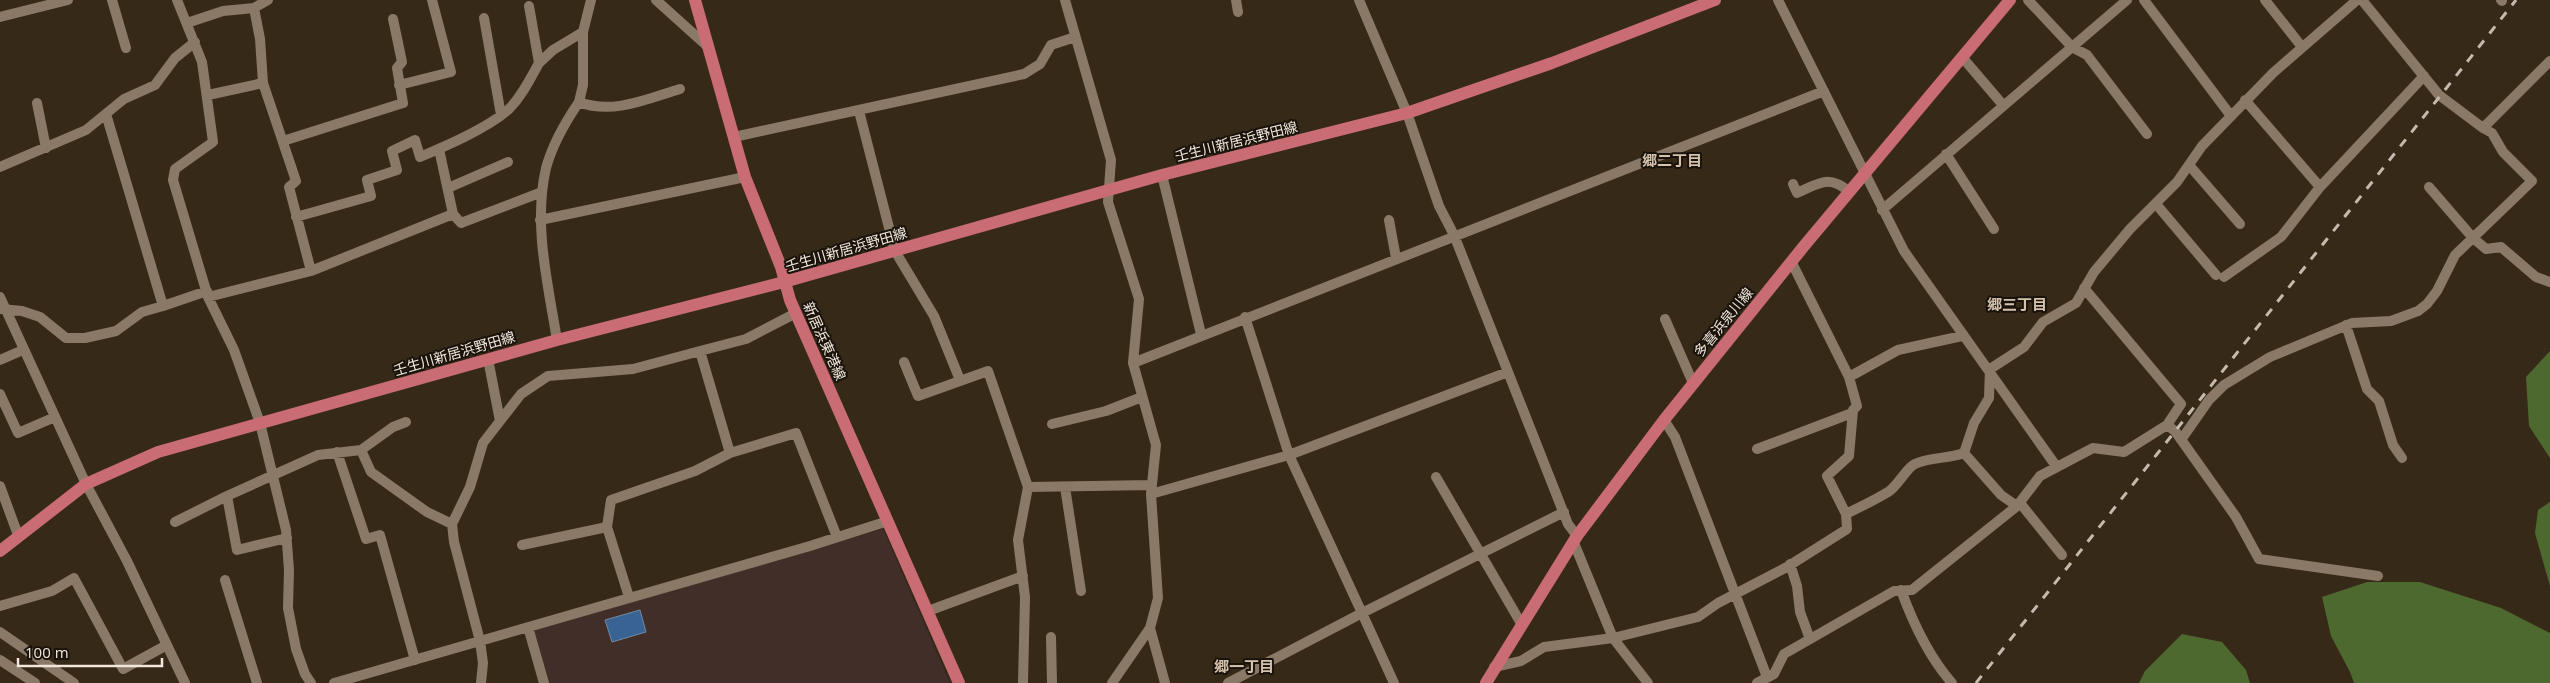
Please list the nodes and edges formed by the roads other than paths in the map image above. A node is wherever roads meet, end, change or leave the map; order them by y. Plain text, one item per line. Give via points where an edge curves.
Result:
1 (68, 0) edge
2 (112, 0) edge
3 (177, 0) edge
4 (268, 0) edge
5 (432, 0) edge
6 (591, 0) edge
7 (656, 0) edge
8 (695, 0) edge
9 (1065, 0) edge
10 (1236, 0) edge
11 (1359, 0) edge
12 (1715, 0) edge
13 (1778, 0) edge
14 (2010, 0) edge
15 (2028, 0) edge
16 (2127, 0) edge
17 (2144, 0) edge
18 (2265, 0) edge
19 (2357, 0) edge
20 (2362, 0) edge
21 (529, 6) dead end
22 (254, 8) junction
23 (1238, 12) dead end
24 (0, 17) edge
25 (484, 18) dead end
26 (393, 19) dead end
27 (187, 23) junction
28 (583, 32) junction
29 (1075, 37) junction
30 (195, 42) junction
31 (706, 45) junction
32 (2302, 46) junction
33 (2072, 47) junction
34 (126, 48) dead end
35 (1962, 57) junction
36 (2550, 61) edge
37 (539, 63) junction
38 (2424, 76) junction
39 (263, 83) junction
40 (399, 85) junction
41 (680, 89) dead end
42 (1824, 91) junction
43 (208, 95) junction
44 (2245, 100) junction
45 (579, 102) junction
46 (36, 103) dead end
47 (2004, 104) junction
48 (859, 111) junction
49 (1407, 113) junction
50 (106, 114) junction
51 (501, 115) junction
52 (2231, 116) junction
53 (2483, 128) junction
54 (2147, 134) dead end
55 (734, 137) junction
56 (283, 140) junction
57 (46, 148) junction
58 (439, 149) junction
59 (1946, 154) junction
60 (508, 162) dead end
61 (2189, 165) junction
62 (0, 167) edge
63 (1865, 174) junction
64 (1162, 176) junction
65 (745, 177) junction
66 (1793, 184) dead end
67 (2320, 187) junction
68 (2430, 187) dead end
69 (448, 188) junction
70 (1107, 191) junction
71 (542, 192) junction
72 (1850, 192) junction
73 (2156, 204) junction
74 (1882, 210) junction
75 (453, 214) junction
76 (296, 217) junction
77 (540, 220) junction
78 (1388, 220) dead end
79 (2240, 224) dead end
80 (1994, 229) dead end
81 (1454, 235) junction
82 (2473, 238) junction
83 (895, 251) junction
84 (1396, 258) junction
85 (1792, 262) junction
86 (312, 271) junction
87 (784, 282) junction
88 (2550, 282) edge
89 (2084, 288) junction
90 (207, 294) junction
91 (0, 297) edge
92 (164, 306) junction
93 (3, 310) edge
94 (796, 313) junction
95 (1245, 317) junction
96 (1666, 319) dead end
97 (2346, 325) junction
98 (1200, 334) junction
99 (1962, 336) junction
100 (557, 340) junction
101 (23, 350) junction
102 (700, 351) junction
103 (488, 359) junction
104 (0, 360) edge
105 (904, 362) dead end
106 (1133, 363) junction
107 (1508, 372) junction
108 (1988, 372) junction
109 (1849, 377) junction
110 (960, 380) junction
111 (1693, 383) junction
112 (0, 394) edge
113 (1142, 397) junction
114 (1852, 412) junction
115 (55, 417) junction
116 (1664, 420) junction
117 (500, 421) junction
118 (406, 422) dead end
119 (260, 423) junction
120 (1052, 424) dead end
121 (2167, 425) junction
122 (2181, 440) junction
123 (1757, 449) dead end
124 (361, 450) junction
125 (337, 452) junction
126 (730, 453) junction
127 (1964, 453) junction
128 (1290, 455) junction
129 (2402, 458) dead end
130 (2056, 466) junction
131 (273, 473) junction
132 (1436, 477) dead end
133 (86, 484) junction
134 (0, 486) edge
135 (1028, 487) junction
136 (1065, 487) junction
137 (1151, 490) junction
138 (227, 496) junction
139 (2018, 505) junction
140 (1564, 512) junction
141 (1846, 514) junction
142 (888, 521) junction
143 (175, 522) dead end
144 (452, 524) junction
145 (607, 527) junction
146 (18, 535) junction
147 (837, 537) junction
148 (287, 538) junction
149 (1575, 540) junction
150 (522, 545) dead end
151 (0, 551) edge
152 (1482, 554) junction
153 (2062, 555) dead end
154 (1790, 564) junction
155 (1022, 576) junction
156 (2378, 576) dead end
157 (226, 580) dead end
158 (1901, 590) junction
159 (1081, 591) dead end
160 (1734, 595) junction
161 (629, 597) junction
162 (0, 606) edge
163 (928, 611) junction
164 (1362, 613) junction
165 (1522, 625) junction
166 (528, 627) junction
167 (1150, 628) junction
168 (0, 632) edge
169 (1051, 637) dead end
170 (1613, 638) junction
171 (1810, 640) junction
172 (480, 641) junction
173 (165, 646) junction
174 (0, 660) edge
175 (415, 660) junction
176 (1494, 667) junction
177 (1767, 677) junction
178 (35, 683) edge
179 (74, 683) edge
180 (185, 683) edge
181 (257, 683) edge
182 (312, 683) edge
183 (334, 683) edge
184 (481, 683) edge
185 (544, 683) edge
186 (959, 683) edge
187 (1023, 683) edge
188 (1052, 683) edge
189 (1111, 683) edge
190 (1165, 683) edge
191 (1228, 683) edge
192 (1394, 683) edge
193 (1486, 683) edge
194 (1648, 683) edge
195 (1757, 683) edge
196 (1952, 683) edge

1 - 24 street
2 - 34 street
3 - 27 street
4 - 22 street
5 - 40 street via 451,72
6 - 28 street
7 - 31 street
8 - 31 main road, 新居浜東港線
9 - 29 street
10 - 23 street
11 - 49 street
12 - 49 main road, 壬生川新居浜野田線 via 1552,64
13 - 42 street
14 - 35 main road, 多喜浜泉川線
15 - 33 street
16 - 33 street
17 - 52 street
18 - 32 street
19 - 32 street
20 - 38 street
21 - 37 street
22 - 27 street via 224,11
22 - 39 street
25 - 51 street
26 - 40 street via 402,62 397,68
27 - 30 street
28 - 37 street via 570,38
28 - 45 street via 583,85
29 - 48 street via 1051,45 1040,64 1024,74
29 - 70 street via 1111,160
30 - 43 street
30 - 50 street via 175,58 155,85 124,98
31 - 55 main road, 新居浜東港線
32 - 44 street
33 - 47 street
33 - 54 street via 2087,55
35 - 47 street
35 - 63 main road, 多喜浜泉川線
36 - 53 street
37 - 51 street via 524,90
38 - 53 street via 2439,95
38 - 67 street
39 - 43 street
39 - 56 street
40 - 56 street via 403,103
41 - 45 street via 619,106 592,108
42 - 63 street
42 - 81 street
43 - 90 street via 213,142 175,169 174,180
44 - 52 street
44 - 67 street
45 - 71 street via 547,166
46 - 57 street
47 - 59 street
48 - 55 street
48 - 83 street
49 - 64 main road, 壬生川新居浜野田線
49 - 81 street via 1439,206
50 - 57 street via 86,130
50 - 92 street
51 - 58 street
52 - 61 street
53 - 82 street via 2492,133 2503,152 2532,181
55 - 65 main road, 新居浜東港線
56 - 76 street via 296,181 289,187
57 - 62 street
58 - 69 street
58 - 76 street via 420,157 415,140 392,151 397,170 367,180 371,196
59 - 74 street
59 - 80 street
60 - 69 street
61 - 73 street
61 - 79 street
63 - 72 main road, 多喜浜泉川線
63 - 74 street
64 - 70 main road, 壬生川新居浜野田線
64 - 98 street
65 - 77 street
65 - 87 main road, 新居浜東港線
66 - 72 street via 1797,193 1832,180
67 - 73 street via 2281,237 2220,276
68 - 82 street
69 - 75 street
70 - 83 main road, 壬生川新居浜野田線
70 - 106 street via 1139,299
71 - 75 street via 461,223
71 - 77 street
72 - 85 main road, 多喜浜泉川線
73 - 89 street via 2099,265
74 - 99 street via 1904,251
75 - 86 street
76 - 86 street
77 - 100 street
78 - 84 street
81 - 84 street
81 - 107 street
82 - 88 street via 2486,248 2502,247 2536,277
82 - 97 street via 2455,255 2437,291 2418,311 2391,321
83 - 87 main road, 壬生川新居浜野田線
83 - 110 street via 934,316
84 - 95 street
85 - 109 street
85 - 111 main road, 多喜浜泉川線
86 - 90 street
87 - 94 main road, 新居浜東港線
87 - 100 main road, 壬生川新居浜野田線
89 - 108 street via 2076,303 2043,322 2024,347
89 - 121 street via 2181,404
90 - 92 street
90 - 119 street via 234,350
91 - 93 street
92 - 93 street via 142,312 116,331 85,338 66,338 40,316
93 - 101 street
94 - 102 street via 746,339
94 - 142 main road, 新居浜東港線
95 - 98 street
95 - 128 street
96 - 111 street
97 - 122 street via 2270,357 2224,385 2209,400
97 - 129 street via 2367,389 2379,401 2393,444
98 - 106 street
99 - 108 street
99 - 109 street via 1898,350
100 - 103 main road, 壬生川新居浜野田線
101 - 104 street
101 - 115 street
102 - 117 street via 633,369 548,376 521,394
102 - 126 street
103 - 117 street
103 - 119 main road, 壬生川新居浜野田線
105 - 110 street via 918,396
106 - 113 street
107 - 128 street
107 - 140 street
108 - 127 street via 1989,398 1974,423
108 - 130 street
109 - 114 street via 1857,406
110 - 135 street via 988,371
111 - 116 main road, 多喜浜泉川線
112 - 115 street via 18,432
113 - 120 street via 1106,411
113 - 137 street via 1156,445
114 - 123 street
114 - 141 street via 1849,456 1827,476
115 - 133 street
116 - 149 main road, 多喜浜泉川線
116 - 160 street via 1675,437
117 - 144 street via 483,444 470,487
118 - 124 street via 393,427
119 - 131 street
119 - 133 main road, 壬生川新居浜野田線 via 158,452
121 - 122 street
121 - 130 street via 2124,452 2093,448
122 - 156 street via 2236,517 2259,559
124 - 125 street
124 - 144 street via 371,472 427,512
125 - 131 street via 318,454
125 - 175 street via 366,540 380,535
126 - 145 street via 695,472 611,500
126 - 147 street via 796,433
127 - 139 street via 2001,495
127 - 141 street via 1912,465 1889,492
128 - 137 street
128 - 164 street
130 - 139 street via 2040,476
131 - 138 street
131 - 148 street
132 - 152 street
133 - 146 main road, 壬生川新居浜野田線
133 - 173 street
134 - 146 street
135 - 136 street
135 - 155 street via 1018,540
136 - 137 street
136 - 159 street
137 - 167 street via 1158,598
138 - 143 street
138 - 148 street via 237,550
139 - 153 street
139 - 158 street via 1912,590
140 - 149 street
140 - 152 street
141 - 154 street via 1847,529
142 - 147 street
142 - 163 main road, 新居浜東港線
144 - 172 street
145 - 150 street
145 - 161 street
146 - 151 main road, 壬生川新居浜野田線
147 - 161 street
148 - 182 street via 288,608 296,649 305,674
149 - 165 main road, 多喜浜泉川線
149 - 170 street
152 - 164 street
152 - 165 street
154 - 160 street
154 - 171 street via 1798,586 1800,612
155 - 163 street
155 - 187 street via 1025,597
157 - 181 street
158 - 171 street via 1894,590
158 - 196 street via 1912,619 1942,672
160 - 170 street via 1698,617
160 - 177 street
161 - 166 street
162 - 173 street via 52,591 74,578 123,669
163 - 186 main road, 新居浜東港線
164 - 191 street
164 - 192 street
165 - 176 main road, 多喜浜泉川線
166 - 172 street
166 - 185 street
167 - 189 street
167 - 190 street
168 - 179 street
169 - 188 street
170 - 176 street via 1544,647 1522,661
170 - 194 street
171 - 177 street via 1784,654 1774,674
172 - 175 street
172 - 184 street
173 - 180 street
174 - 178 street
175 - 183 street
176 - 193 main road, 多喜浜泉川線
177 - 195 street

